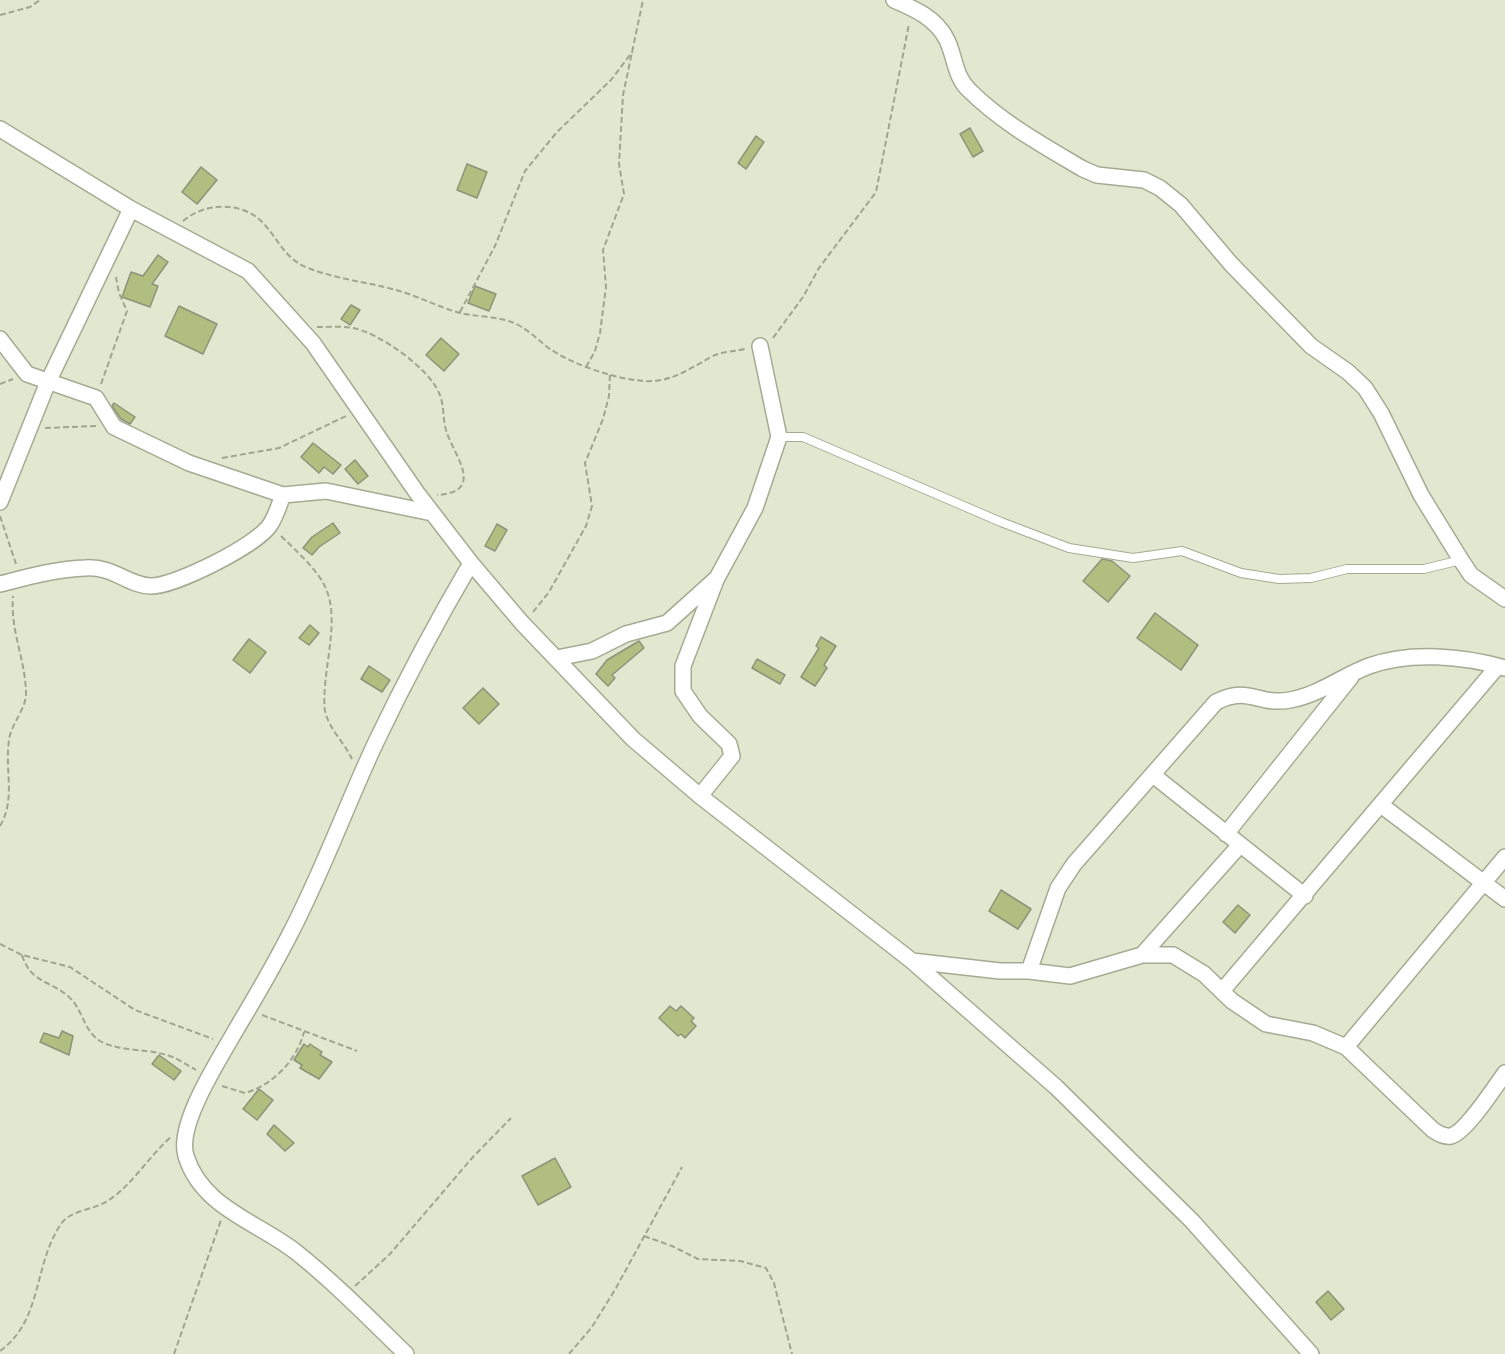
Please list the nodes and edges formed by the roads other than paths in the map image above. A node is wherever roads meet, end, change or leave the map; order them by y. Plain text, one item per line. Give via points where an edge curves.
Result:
1 (894, 0) edge
2 (912, 4) edge
3 (0, 129) edge
4 (131, 208) junction
5 (0, 339) edge
6 (760, 346) road end
7 (48, 382) junction
8 (779, 437) junction
9 (284, 495) junction
10 (0, 502) edge
11 (432, 513) junction
12 (1461, 560) junction
13 (471, 563) junction
14 (717, 578) junction
15 (12, 581) edge
16 (1505, 599) edge
17 (557, 658) junction
18 (1501, 667) edge
19 (1354, 673) junction
20 (1154, 775) junction
21 (700, 796) junction
22 (1381, 805) junction
23 (1226, 834) junction
24 (1240, 845) junction
25 (1505, 857) edge
26 (1484, 882) junction
27 (1305, 896) junction
28 (1505, 899) edge
29 (1142, 956) junction
30 (912, 961) junction
31 (1029, 971) junction
32 (1222, 991) junction
33 (1346, 1047) junction
34 (1505, 1073) edge
35 (406, 1354) edge
36 (1311, 1354) edge

1 - 2 street
2 - 12 street via 936,23 948,41 955,67 967,88 995,113 1097,176 1144,180 1160,188 1181,205 1231,264 1311,346 1365,388 1421,495
3 - 4 street
4 - 7 street
4 - 11 street via 248,271 299,328
5 - 7 street via 27,374
6 - 8 street
7 - 9 street via 96,398 114,427 189,463
7 - 10 street
8 - 12 lane via 803,437 1069,548 1133,558 1182,551 1241,573 1279,579 1311,578 1347,569 1424,569
8 - 14 street via 755,508
9 - 11 street via 326,491
9 - 15 street via 270,526 234,552 170,584 138,584 108,569 86,567
11 - 13 street
12 - 16 street via 1479,582
13 - 17 street
13 - 35 street via 431,633 358,781 289,935 210,1080 184,1140 194,1175 225,1208 295,1251
14 - 17 street via 667,623 626,634 592,651
14 - 21 street via 683,666 683,691 729,744 732,756
17 - 21 street via 633,739
18 - 19 street via 1442,658 1403,659 1371,665
18 - 22 street
19 - 20 street via 1292,700 1262,701 1244,694 1216,702
19 - 23 street
20 - 23 street
20 - 31 street via 1074,864 1058,888
21 - 30 street
22 - 26 street
22 - 27 street
23 - 24 street
24 - 27 street
24 - 29 street
25 - 26 street
26 - 28 street
26 - 33 street
27 - 32 street
29 - 31 street via 1070,976
29 - 32 street via 1173,955 1204,974
30 - 31 street via 1000,972
30 - 36 street via 1120,1146
32 - 33 street via 1266,1023 1313,1033
33 - 34 street via 1433,1130 1448,1137 1466,1122

